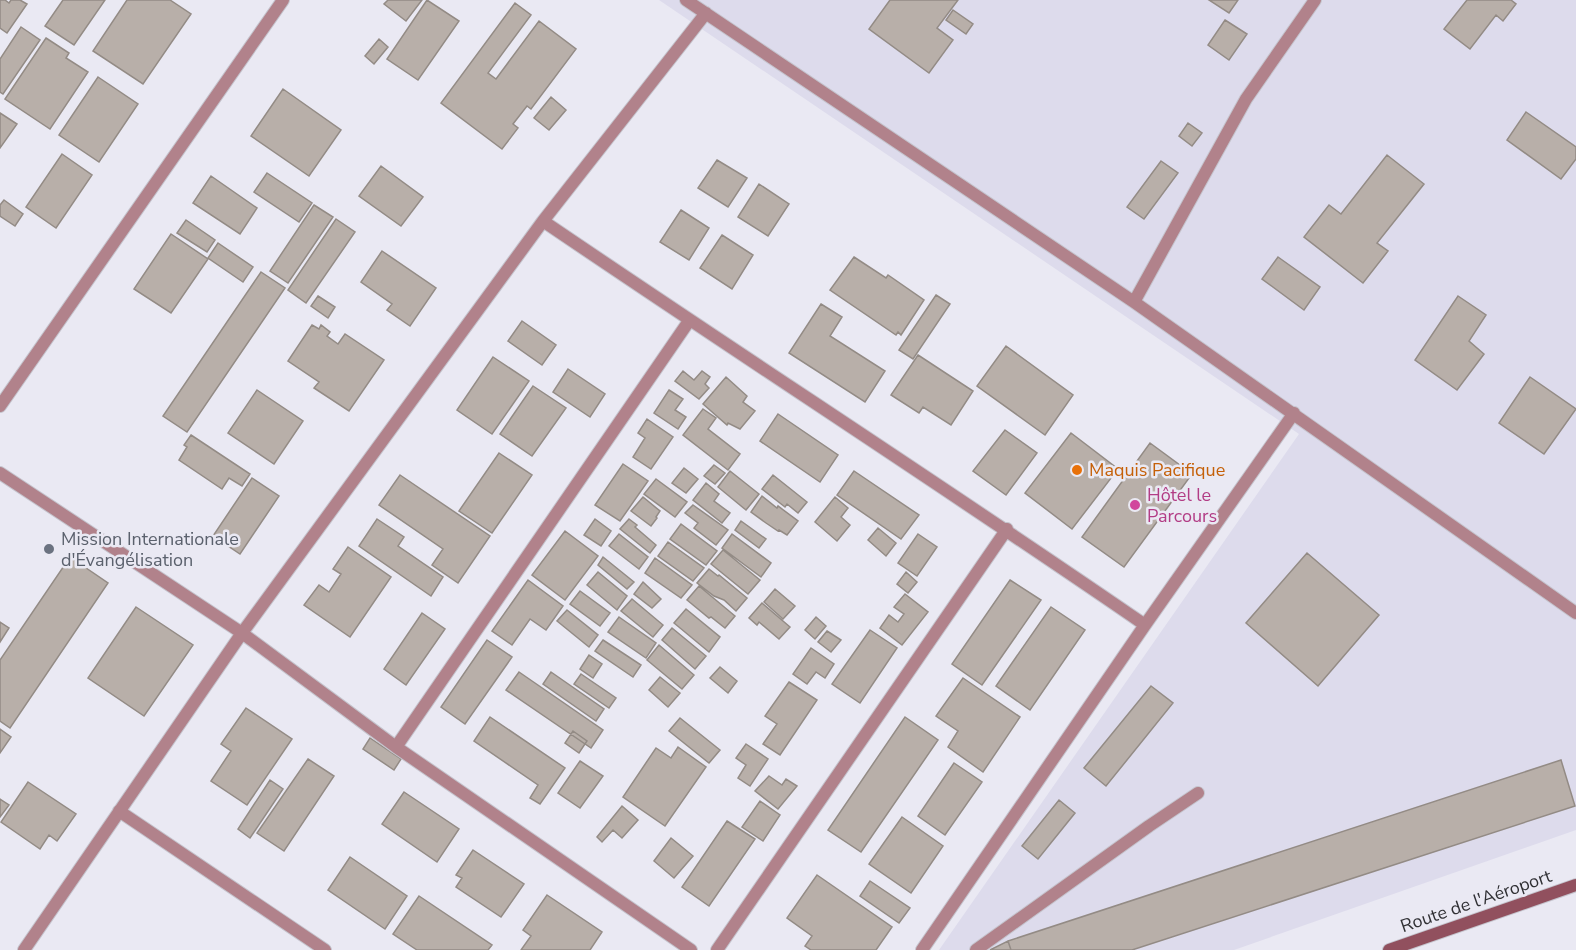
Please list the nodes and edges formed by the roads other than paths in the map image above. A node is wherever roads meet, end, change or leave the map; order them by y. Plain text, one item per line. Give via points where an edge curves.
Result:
1 (283, 0) edge
2 (686, 0) edge
3 (1315, 0) edge
4 (706, 13) junction
5 (543, 221) junction
6 (1134, 302) junction
7 (689, 321) junction
8 (0, 406) edge
9 (1294, 413) junction
10 (0, 473) edge
11 (1007, 529) junction
12 (1576, 613) edge
13 (1145, 625) junction
14 (242, 633) junction
15 (396, 747) junction
16 (1198, 793) dead end
17 (118, 812) junction
18 (1576, 885) edge
19 (24, 950) edge
20 (325, 950) edge
21 (691, 950) edge
22 (717, 950) edge
23 (922, 950) edge
24 (976, 950) edge
25 (1389, 950) edge

1 - 8 street
2 - 4 street
3 - 6 street via 1246,99
4 - 5 street
4 - 6 street
5 - 7 street
5 - 14 street
6 - 9 street
7 - 11 street
7 - 15 street
9 - 12 street
9 - 13 street
10 - 14 street
11 - 13 street
11 - 22 street
13 - 23 street
14 - 15 street
14 - 17 street
15 - 21 street
16 - 24 street
17 - 19 street
17 - 20 street
18 - 25 main road, Route de l'Aéroport

